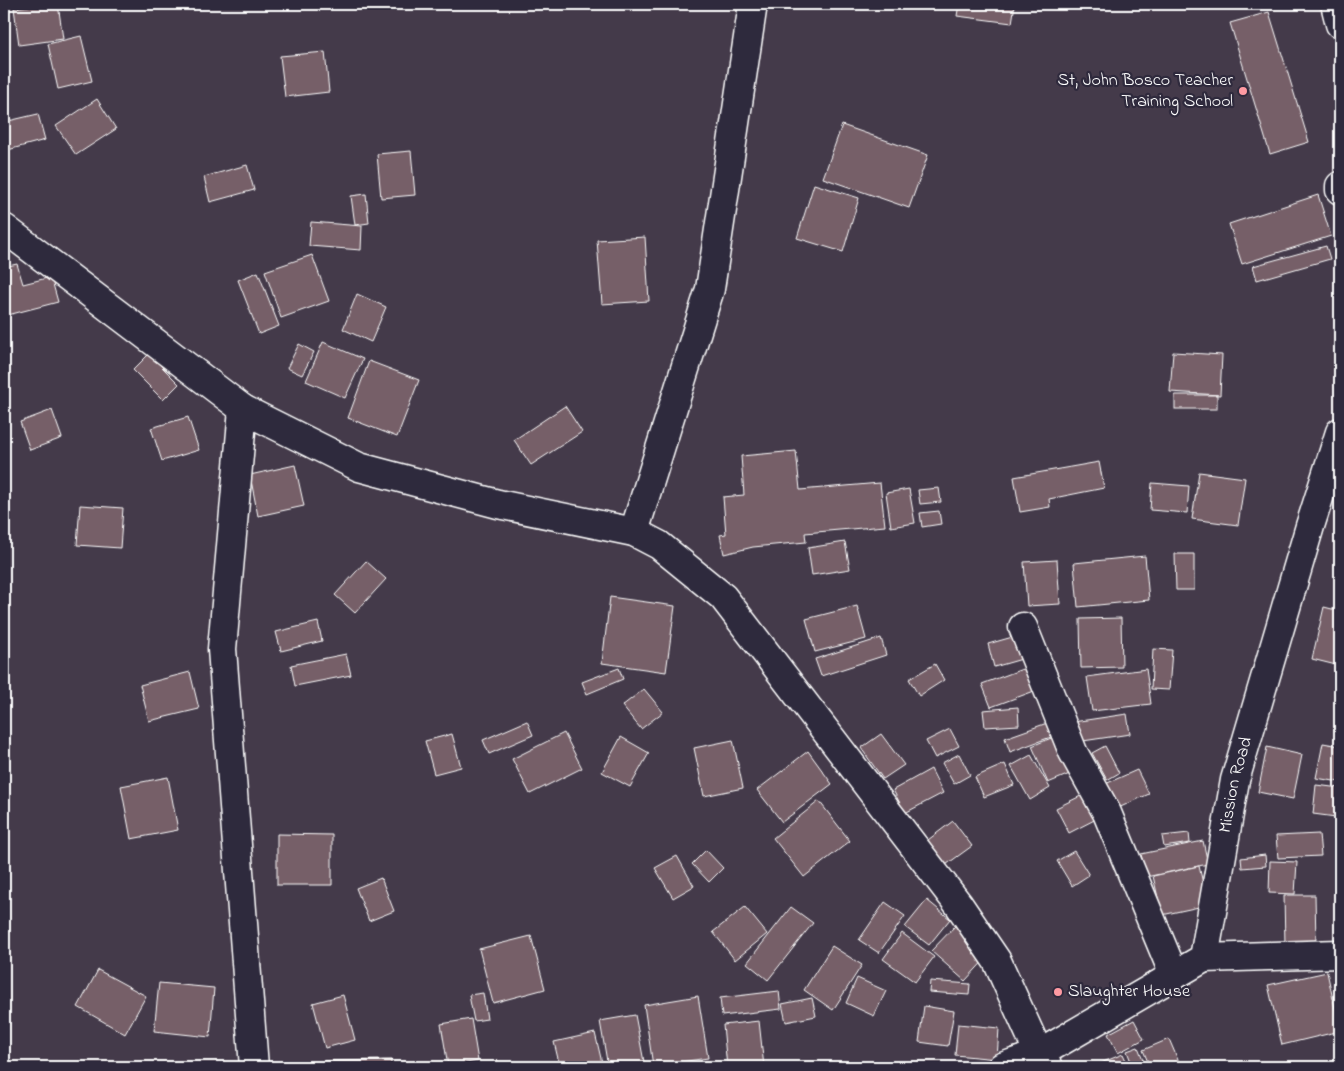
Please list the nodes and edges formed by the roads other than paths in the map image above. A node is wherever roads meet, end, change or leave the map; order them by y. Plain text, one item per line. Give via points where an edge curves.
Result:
1 (754, 4) edge
2 (1335, 4) edge
3 (1340, 24) edge
4 (1340, 186) edge
5 (1340, 190) edge
6 (4, 228) edge
7 (243, 409) junction
8 (1340, 432) edge
9 (634, 532) junction
10 (1023, 627) dead end
11 (1340, 954) edge
12 (1204, 958) junction
13 (1174, 975) junction
14 (1044, 1061) edge
15 (254, 1067) edge
16 (1002, 1067) edge

1 - 9 street via 710,289
2 - 3 street
4 - 5 street
6 - 7 street
7 - 9 street via 360,467 498,504
7 - 15 street via 222,649
8 - 12 street, Mission Road via 1235,780
9 - 14 street via 660,545 723,597 959,905 997,961
10 - 13 street via 1073,752 1106,813
11 - 12 street
12 - 13 street
13 - 14 street
14 - 16 street

